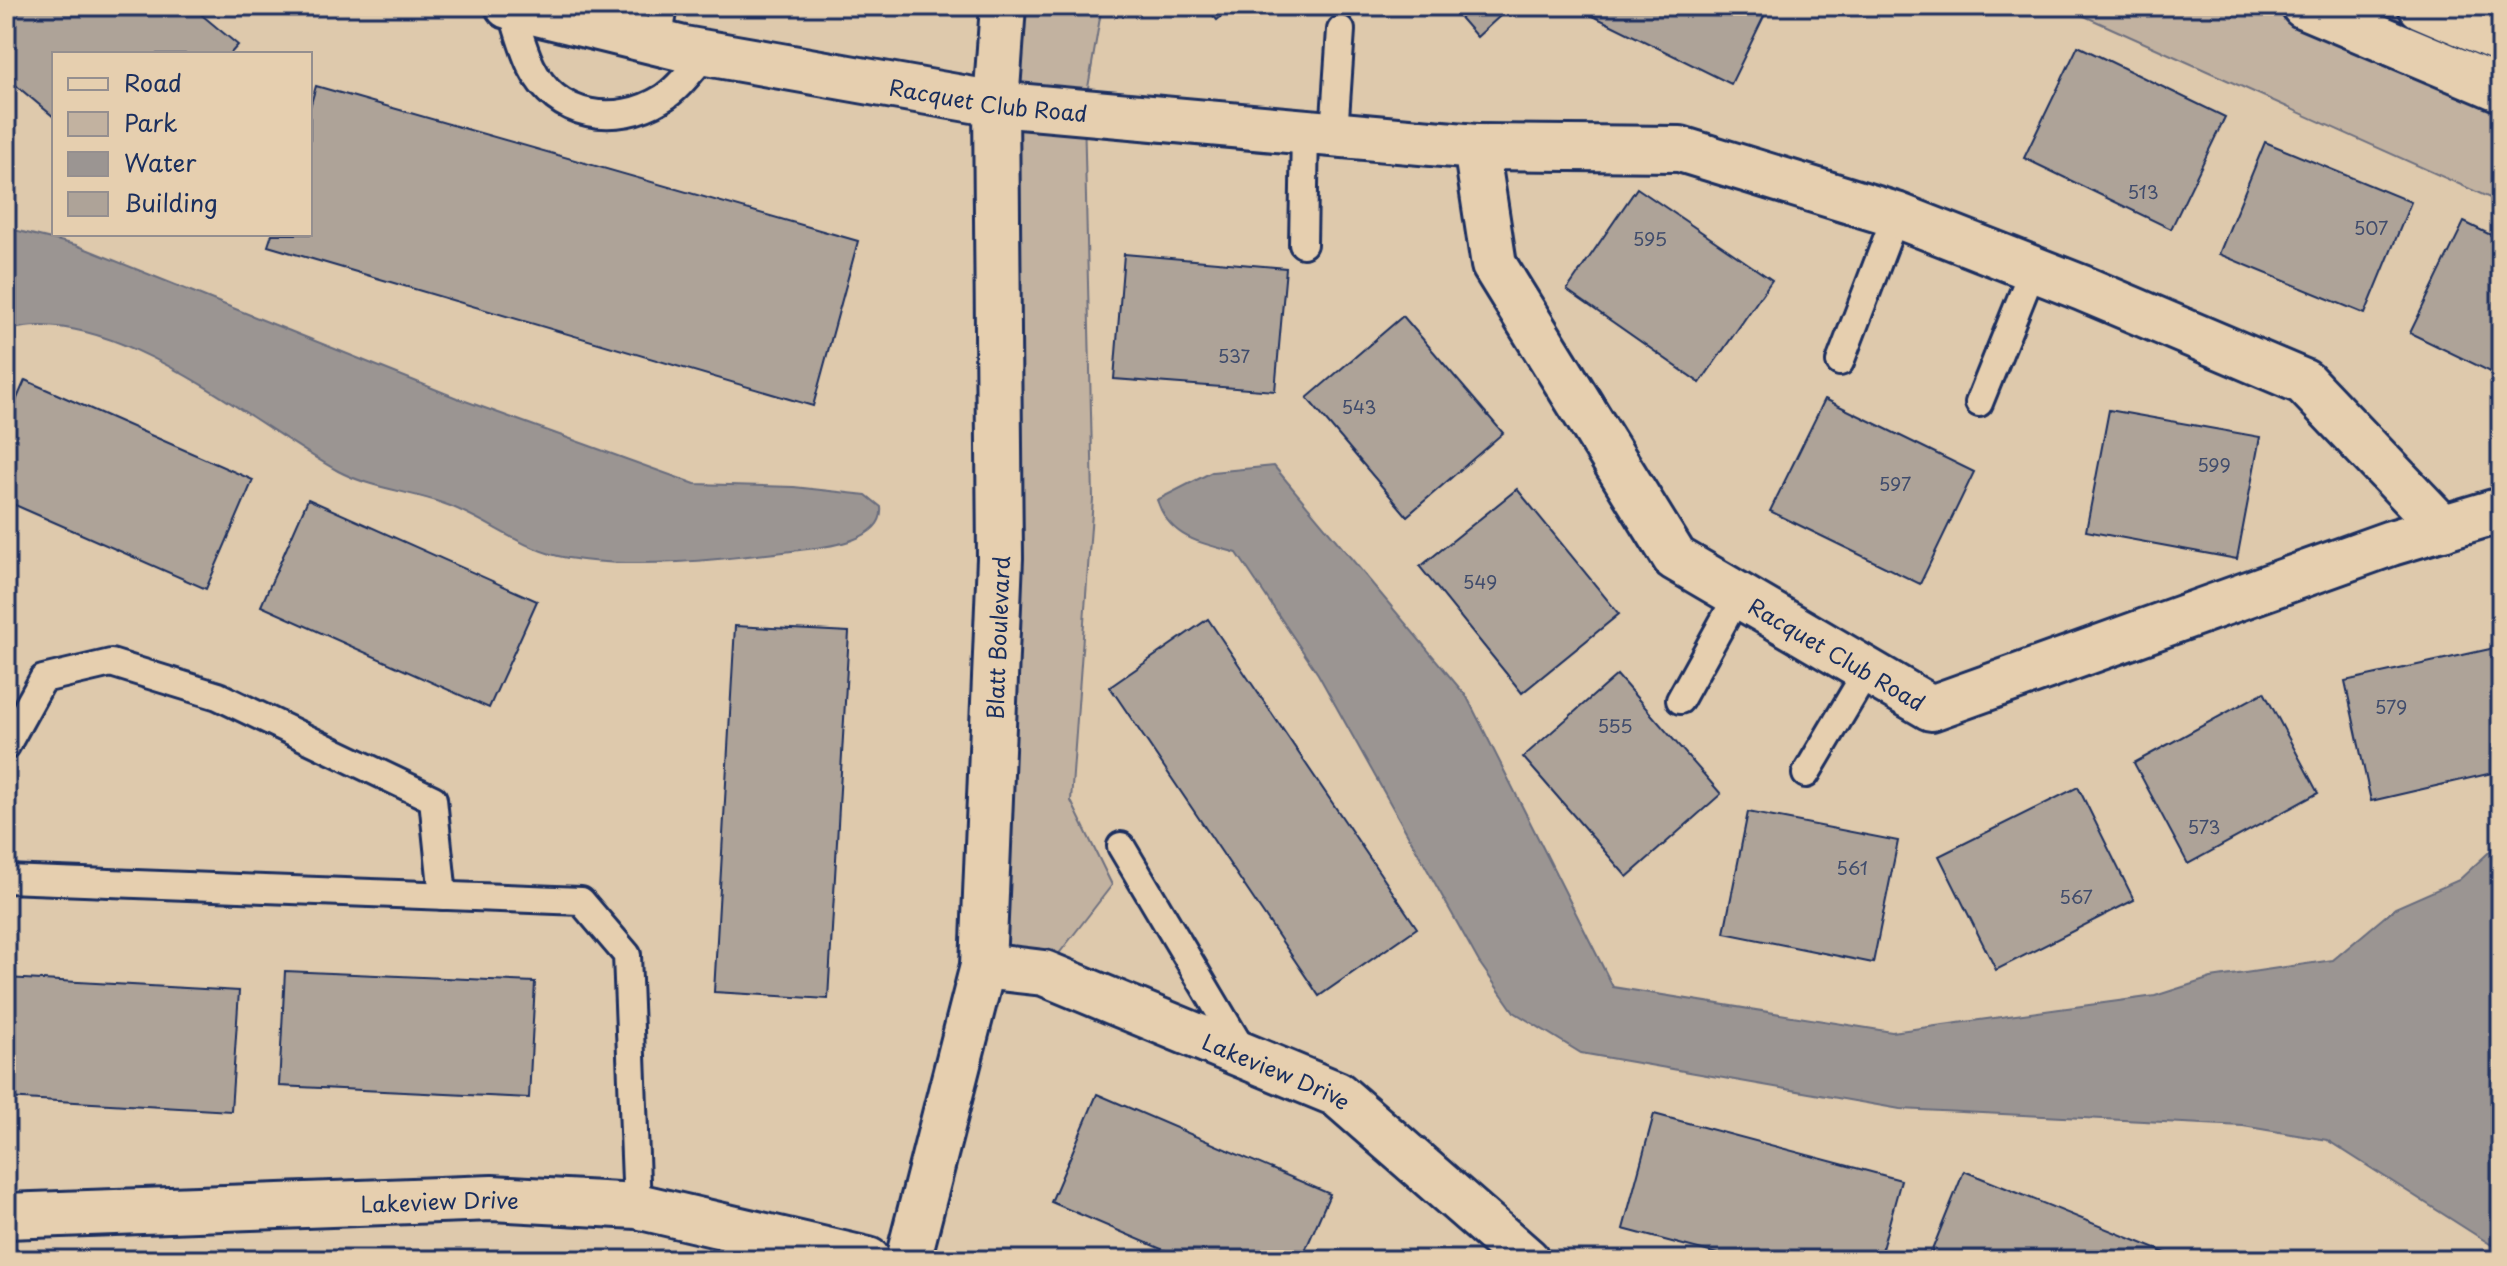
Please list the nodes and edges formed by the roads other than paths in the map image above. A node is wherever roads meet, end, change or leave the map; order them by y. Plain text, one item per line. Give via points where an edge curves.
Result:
1 (509, 6) edge
2 (1003, 6) edge
3 (2304, 6) edge
4 (2421, 6) edge
5 (661, 24) edge
6 (1341, 30) dead end
7 (2501, 40) edge
8 (706, 54) junction
9 (2501, 89) edge
10 (996, 104) junction
11 (1320, 131) junction
12 (1476, 147) junction
13 (1896, 215) junction
14 (1303, 244) dead end
15 (2033, 269) junction
16 (1840, 362) dead end
17 (1979, 403) dead end
18 (2501, 510) edge
19 (2443, 528) junction
20 (1738, 595) junction
21 (1867, 671) junction
22 (1680, 700) dead end
23 (6, 746) edge
24 (1806, 774) dead end
25 (1121, 846) dead end
26 (6, 879) edge
27 (443, 896) junction
28 (983, 966) junction
29 (1246, 1057) junction
30 (637, 1206) junction
31 (6, 1216) edge
32 (868, 1260) edge
33 (908, 1260) edge
34 (1527, 1260) edge

1 - 5 street, Racquet Club Road
1 - 8 lane via 531,66 547,90 581,112 638,112 666,96
2 - 10 street, Blatt Boulevard
3 - 9 street
4 - 7 street
5 - 8 street, Racquet Club Road
6 - 11 lane
8 - 10 street, Racquet Club Road
10 - 11 street, Racquet Club Road
10 - 28 street, Blatt Boulevard via 1000,558
11 - 12 street, Racquet Club Road
11 - 14 lane
12 - 13 street, Racquet Club Road via 1680,149
12 - 20 street, Racquet Club Road via 1494,265 1675,558
13 - 15 street, Racquet Club Road
13 - 16 lane
15 - 17 lane
15 - 19 street, Racquet Club Road via 2304,382
18 - 19 street, Racquet Club Road
19 - 21 street, Racquet Club Road via 1931,708
20 - 21 street, Racquet Club Road
20 - 22 lane
21 - 24 lane
23 - 27 lane via 43,679 111,663 218,696 433,799
25 - 29 lane
26 - 27 lane
27 - 30 lane via 581,901 627,955
28 - 29 street, Lakeview Drive via 1044,973
28 - 33 street, Blatt Boulevard
29 - 34 street, Lakeview Drive via 1337,1094
30 - 31 street, Lakeview Drive via 492,1198
30 - 32 street, Lakeview Drive

